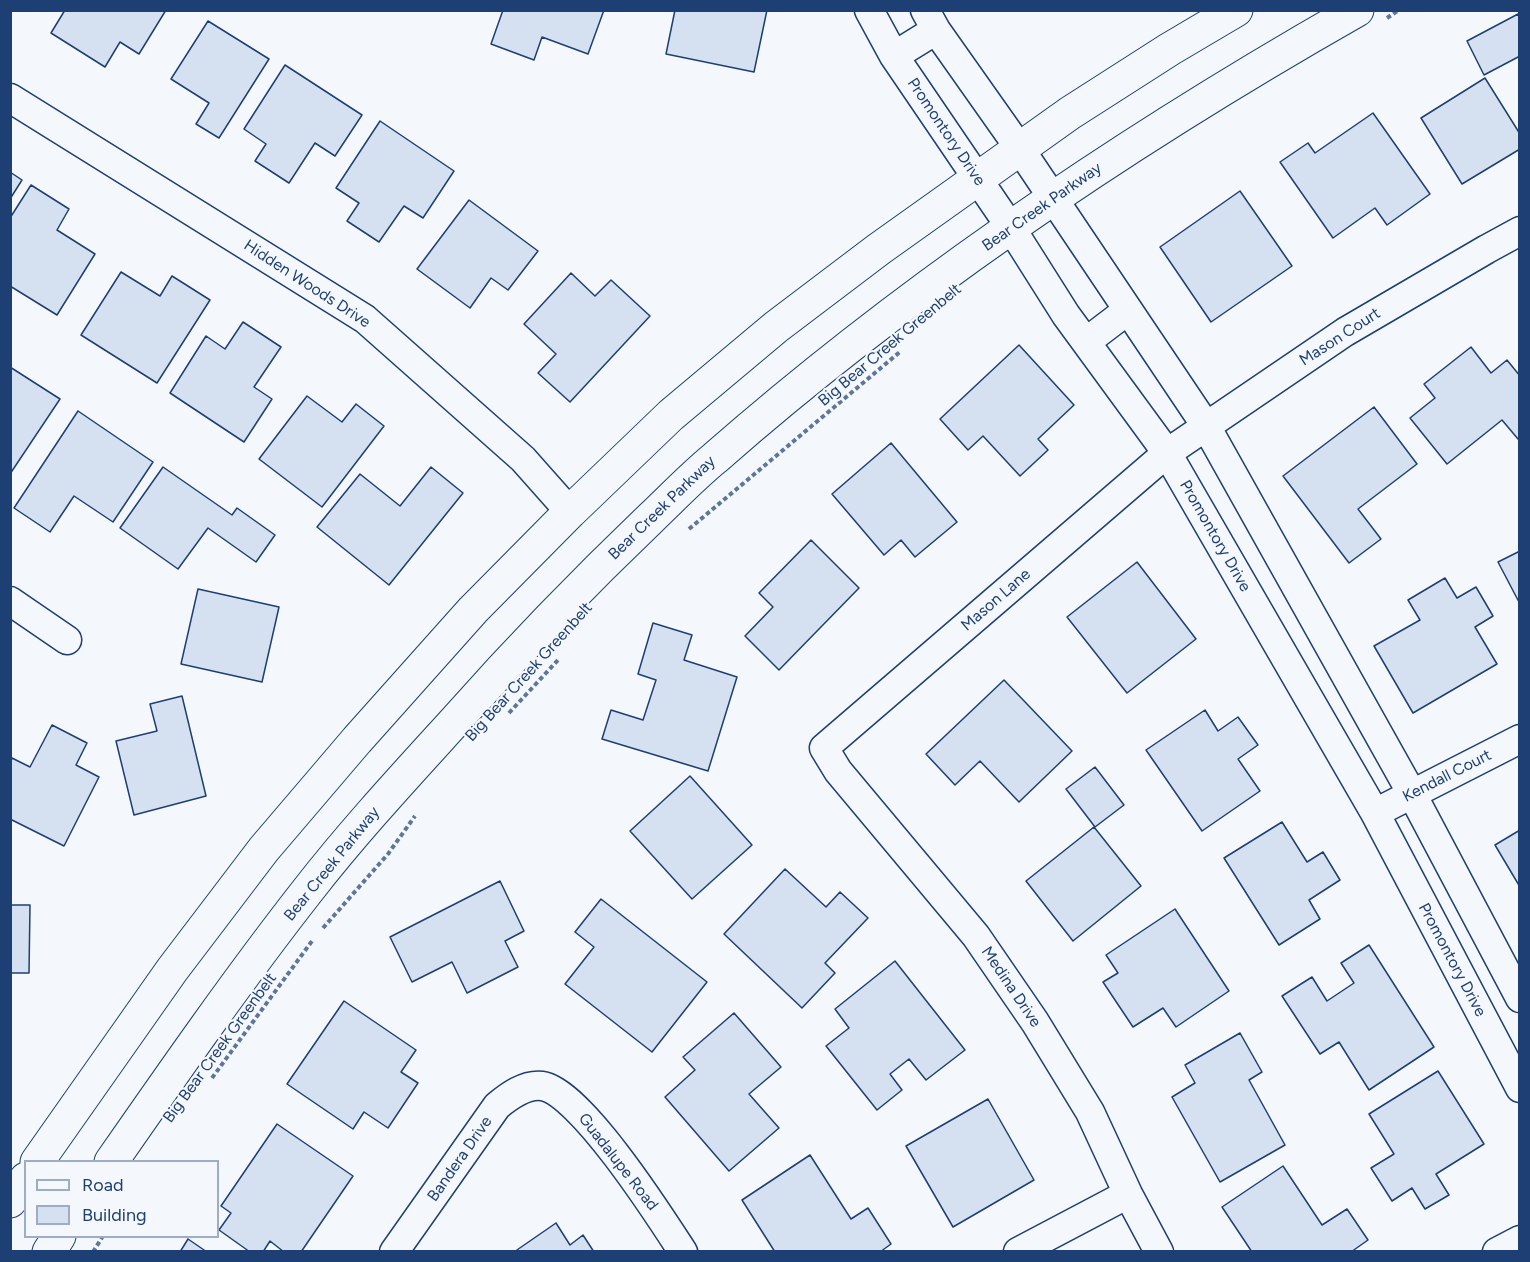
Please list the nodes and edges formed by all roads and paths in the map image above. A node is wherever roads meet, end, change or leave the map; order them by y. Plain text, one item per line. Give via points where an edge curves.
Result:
1 (869, 10) edge
2 (1236, 10) edge
3 (1357, 10) edge
4 (931, 20) edge
5 (894, 56) junction
6 (10, 98) edge
7 (1020, 149) junction
8 (977, 179) junction
9 (1054, 198) junction
10 (1011, 228) junction
11 (1520, 231) edge
12 (1128, 310) junction
13 (1086, 342) junction
14 (906, 346) dead end
15 (1206, 426) junction
16 (1167, 453) junction
17 (570, 512) junction
18 (683, 535) dead end
19 (10, 602) edge
20 (67, 640) dead end
21 (566, 651) dead end
22 (504, 718) dead end
23 (1520, 739) edge
24 (824, 748) joint
25 (1412, 794) junction
26 (420, 809) dead end
27 (1374, 813) junction
28 (319, 932) dead end
29 (313, 941) dead end
30 (1520, 998) edge
31 (211, 1080) dead end
32 (541, 1086) joint
33 (1520, 1088) edge
34 (38, 1160) edge
35 (112, 1160) edge
36 (24, 1182) edge
37 (1128, 1194) junction
38 (10, 1201) edge
39 (58, 1238) edge
40 (102, 1238) edge
41 (1520, 1240) edge
42 (49, 1251) edge
43 (93, 1251) edge
44 (394, 1251) edge
45 (683, 1251) edge
46 (1018, 1251) edge
47 (1159, 1251) edge
48 (1497, 1251) edge

1 - 5 street, Promontory Drive
2 - 7 main road
3 - 9 main road, Bear Creek Parkway via 1202,101
4 - 5 street
4 - 7 street
5 - 8 street, Promontory Drive
6 - 17 street, Hidden Woods Drive via 365,319 523,459
7 - 8 main road
7 - 9 street
8 - 10 street, Promontory Drive
8 - 17 main road via 776,327 671,415
9 - 10 main road, Bear Creek Parkway
9 - 12 street
10 - 13 street, Promontory Drive
10 - 35 main road, Bear Creek Parkway via 813,374 712,460 517,651 311,887 220,1006
11 - 15 street, Mason Court via 1345,332
12 - 13 street
12 - 15 street
13 - 16 street, Promontory Drive
14 - 18 path, Big Bear Creek Greenbelt
15 - 16 street, Mason Court
15 - 25 street
16 - 24 street, Mason Lane
16 - 27 street, Promontory Drive
17 - 34 main road via 473,610 264,849 172,970
19 - 20 street
21 - 22 path, Big Bear Creek Greenbelt
23 - 25 street, Kendall Court
24 - 37 street, Medina Drive via 838,771 976,936 1035,1022 1090,1112
25 - 27 street, Kendall Court
25 - 30 street
26 - 28 path via 388,854
27 - 33 street, Promontory Drive
29 - 31 path, Big Bear Creek Greenbelt
32 - 44 street, Bandera Drive via 512,1093 497,1106
32 - 45 street, Guadalupe Road via 562,1096 583,1116
36 - 38 main road
37 - 46 street
37 - 47 street, Medina Drive
39 - 42 main road
40 - 43 path
41 - 48 street

